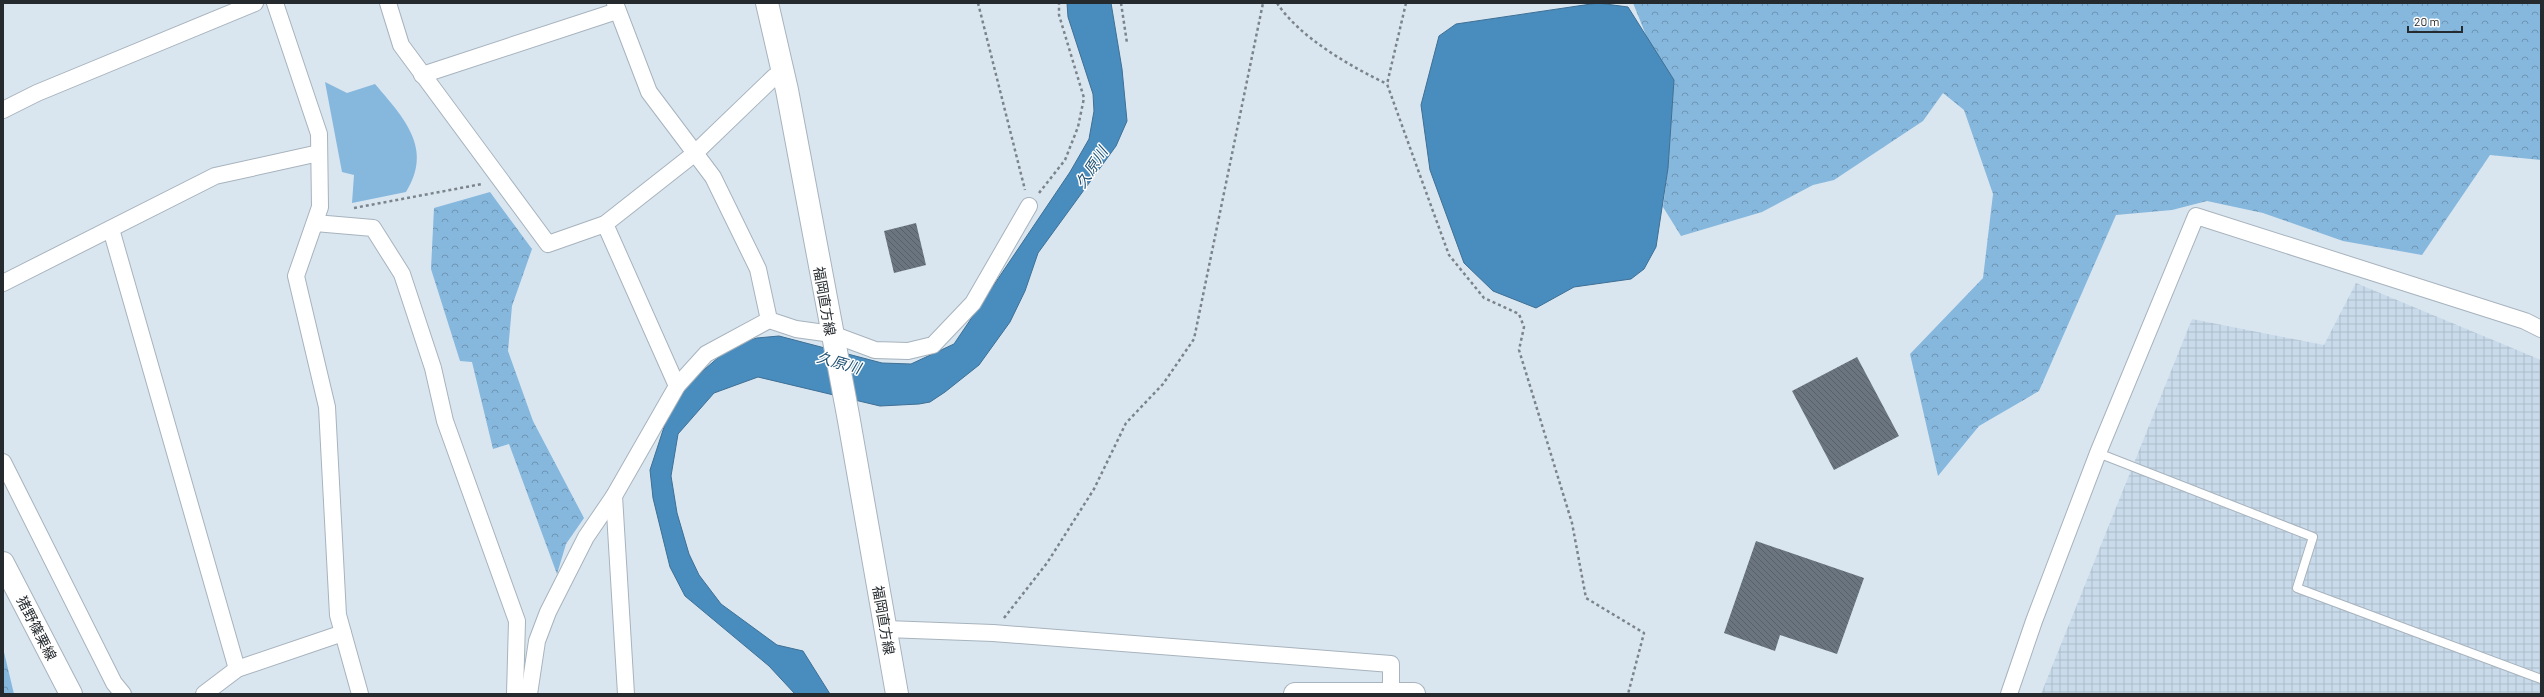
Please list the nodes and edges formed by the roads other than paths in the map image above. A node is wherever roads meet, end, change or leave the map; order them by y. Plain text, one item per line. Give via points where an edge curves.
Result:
1 (255, 3) edge
2 (275, 3) edge
3 (388, 3) edge
4 (767, 3) edge
5 (616, 7) edge
6 (784, 74) junction
7 (422, 75) junction
8 (3, 110) edge
9 (319, 153) junction
10 (694, 154) junction
11 (1029, 206) road end
12 (315, 223) junction
13 (605, 224) junction
14 (111, 229) junction
15 (3, 283) edge
16 (769, 320) junction
17 (2541, 329) edge
18 (832, 340) junction
19 (677, 386) junction
20 (2098, 453) junction
21 (3, 462) edge
22 (614, 496) junction
23 (3, 563) edge
24 (886, 629) junction
25 (343, 634) junction
26 (237, 669) junction
27 (2541, 679) edge
28 (1391, 693) junction
29 (71, 694) edge
30 (123, 694) edge
31 (204, 694) edge
32 (360, 694) edge
33 (515, 694) edge
34 (529, 694) edge
35 (626, 694) edge
36 (897, 694) edge
37 (1295, 694) edge
38 (1414, 694) edge
39 (2009, 694) edge

1 - 8 street via 37,93
2 - 9 street via 319,134
3 - 7 street via 401,45
4 - 6 main road, 福岡直方線
5 - 7 street
5 - 10 street via 649,92
6 - 10 street via 774,77
6 - 18 main road, 福岡直方線
7 - 13 street via 548,244
9 - 12 street via 320,207
9 - 14 street via 215,176
10 - 13 street
10 - 16 street via 713,177 758,269
11 - 18 street via 973,303 934,345 908,351 875,350
12 - 25 street via 296,276 327,406 338,615
12 - 33 street via 373,228 402,274 433,368 445,421 517,621
13 - 19 street
14 - 15 street
14 - 26 street
16 - 18 street
16 - 19 street via 706,354
17 - 20 street via 2524,321 2320,254 2196,216
18 - 24 main road, 福岡直方線
19 - 22 street
20 - 27 lane via 2313,537 2297,588
20 - 39 street
21 - 30 street via 114,683
22 - 34 street via 586,537 548,612 537,641
22 - 35 street
23 - 29 main road, 猪野篠栗線
24 - 28 street via 993,633 1391,664
24 - 36 main road, 福岡直方線
25 - 26 street
25 - 32 street
26 - 31 street
28 - 37 main road
28 - 38 main road

